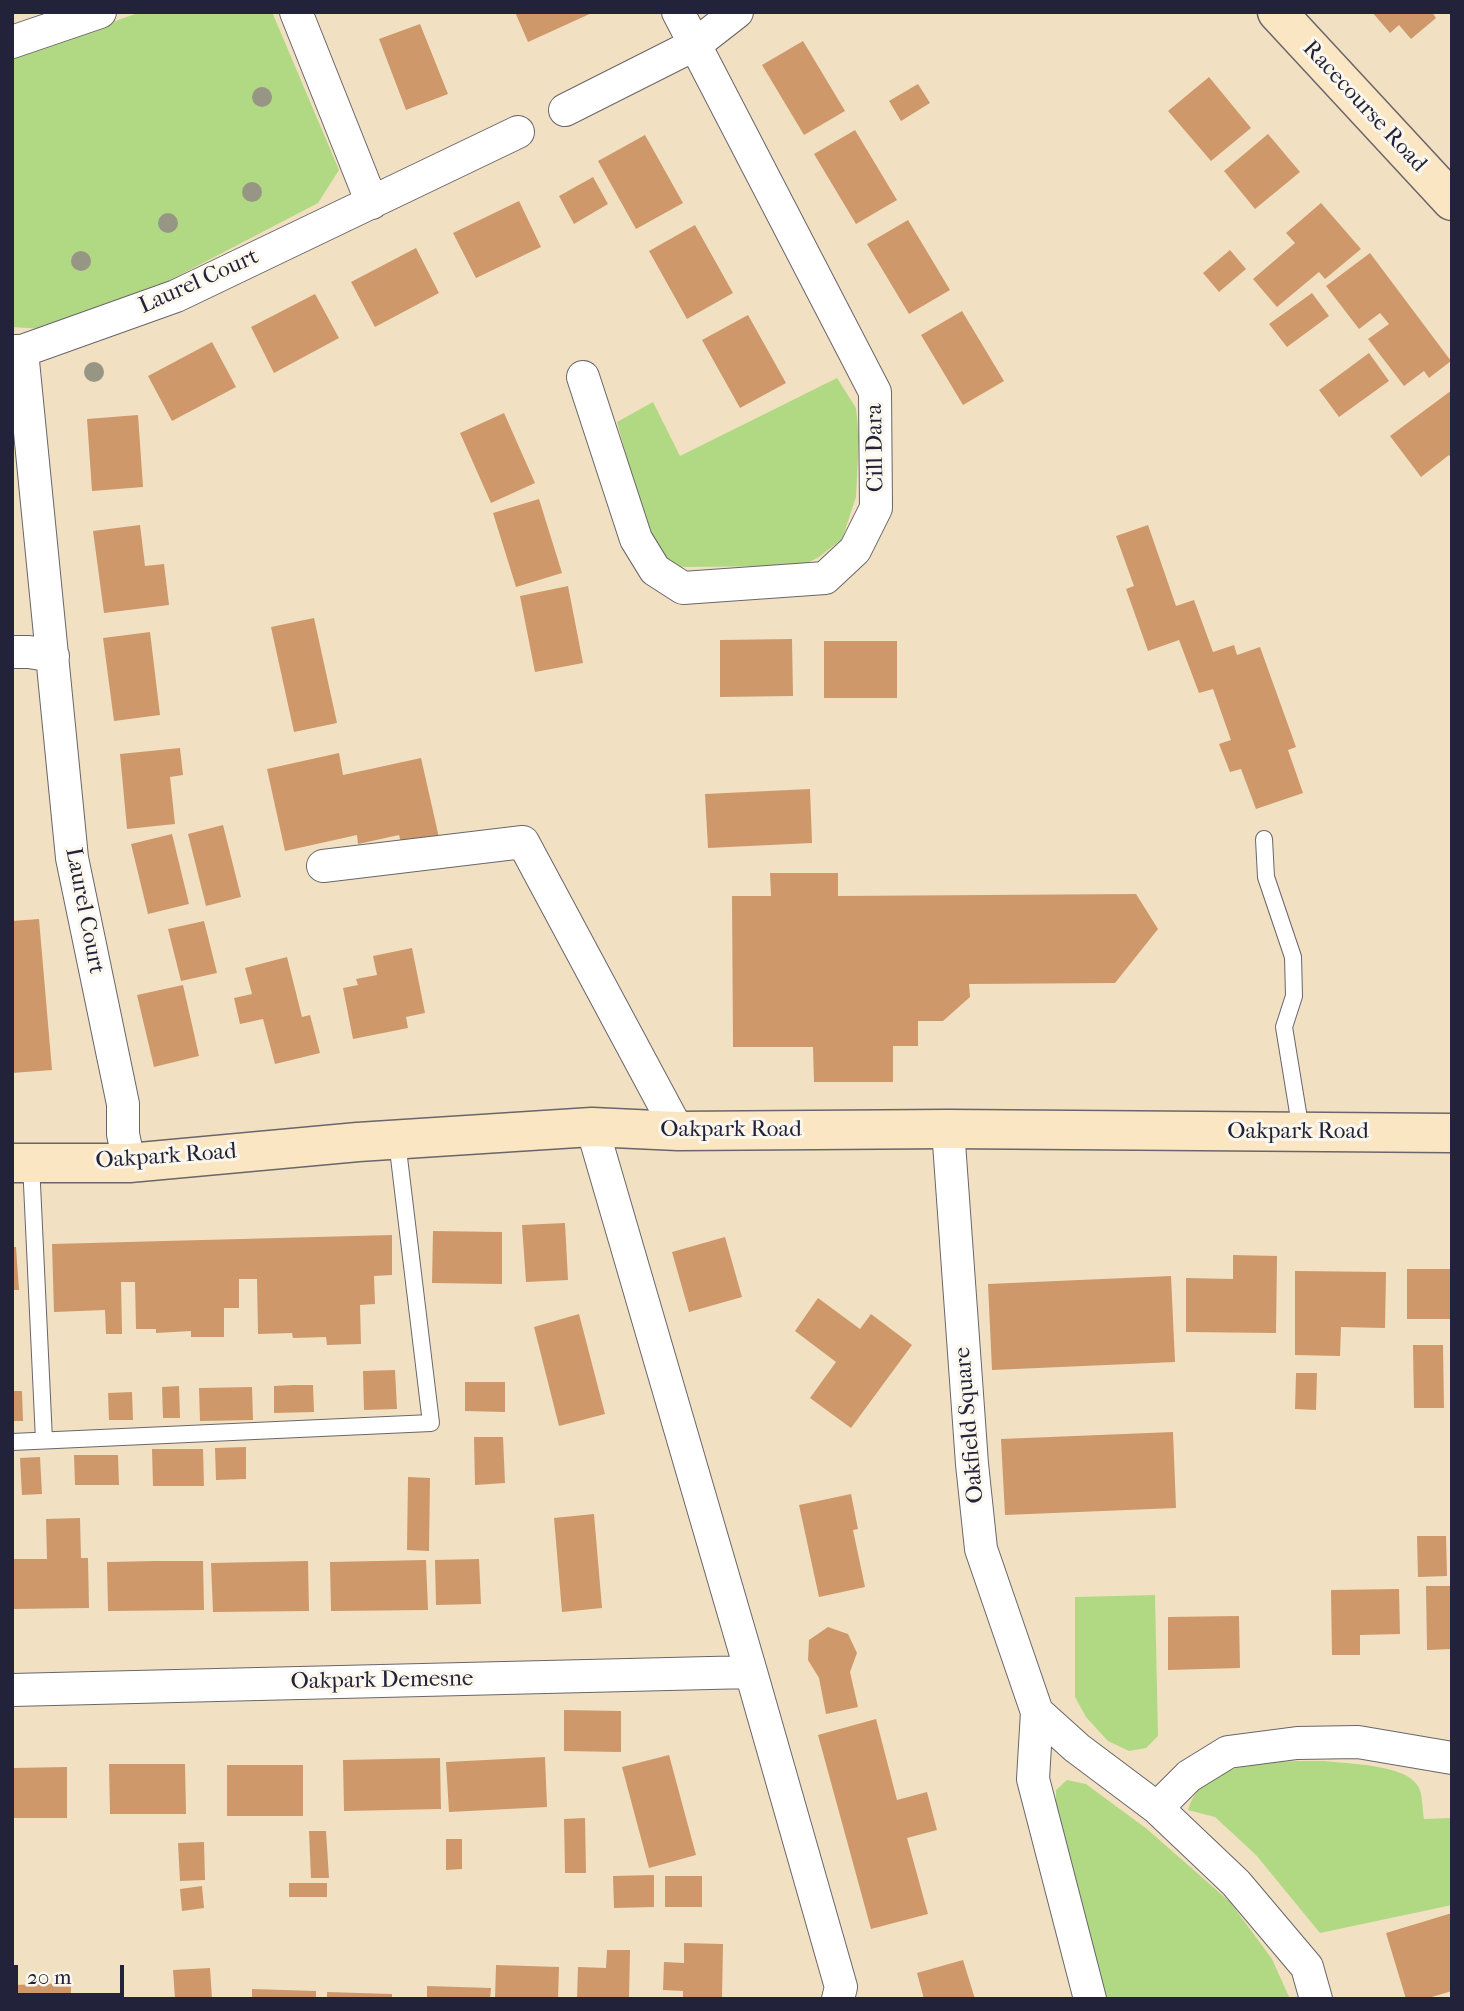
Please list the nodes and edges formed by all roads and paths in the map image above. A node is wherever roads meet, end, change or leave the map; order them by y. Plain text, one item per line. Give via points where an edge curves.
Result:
1 (100, 12) edge
2 (296, 12) edge
3 (678, 12) edge
4 (737, 12) edge
5 (1277, 12) edge
6 (12, 43) edge
7 (696, 44) junction
8 (565, 110) dead end
9 (518, 132) dead end
10 (1452, 201) edge
11 (372, 202) junction
12 (17, 351) edge
13 (583, 377) dead end
14 (12, 652) edge
15 (53, 656) junction
16 (1264, 839) dead end
17 (323, 866) dead end
18 (592, 1127) junction
19 (948, 1129) junction
20 (678, 1131) junction
21 (1301, 1131) junction
22 (1452, 1133) edge
23 (397, 1140) junction
24 (22, 1163) edge
25 (129, 1163) junction
26 (44, 1440) junction
27 (12, 1442) edge
28 (751, 1672) junction
29 (12, 1690) edge
30 (1037, 1712) junction
31 (1452, 1758) edge
32 (1157, 1808) junction
33 (838, 1999) edge
34 (1090, 1999) edge
35 (1316, 1999) edge

1 - 6 street
2 - 11 street
3 - 7 street
4 - 7 street
5 - 10 main road, Racecourse Road
7 - 8 street
7 - 13 street, Cill Dara via 875,392 876,508 855,550 825,579 683,589 655,570 636,539
9 - 11 street, Laurel Court
11 - 12 street, Laurel Court via 176,296
12 - 15 street, Laurel Court
14 - 15 street
15 - 25 street, Laurel Court via 72,858 123,1104
16 - 21 lane via 1266,877 1293,957 1294,996 1284,1027
17 - 20 street via 523,842
18 - 20 main road, Oakpark Road
18 - 23 main road, Oakpark Road
18 - 28 street
19 - 20 main road, Oakpark Road
19 - 21 main road, Oakpark Road
19 - 30 street, Oakfield Square via 981,1549
21 - 22 main road, Oakpark Road
23 - 25 main road, Oakpark Road
23 - 26 lane via 431,1423
24 - 25 main road, Oakpark Road
24 - 26 lane
26 - 27 lane
28 - 29 street, Oakpark Demesne
28 - 33 street via 841,1987
30 - 32 street, Oakfield Square
30 - 34 street, Oakfield Square via 1033,1779
31 - 32 street via 1358,1742 1297,1742 1228,1752 1189,1776
32 - 35 street, Oakfield Square via 1236,1883 1307,1967

